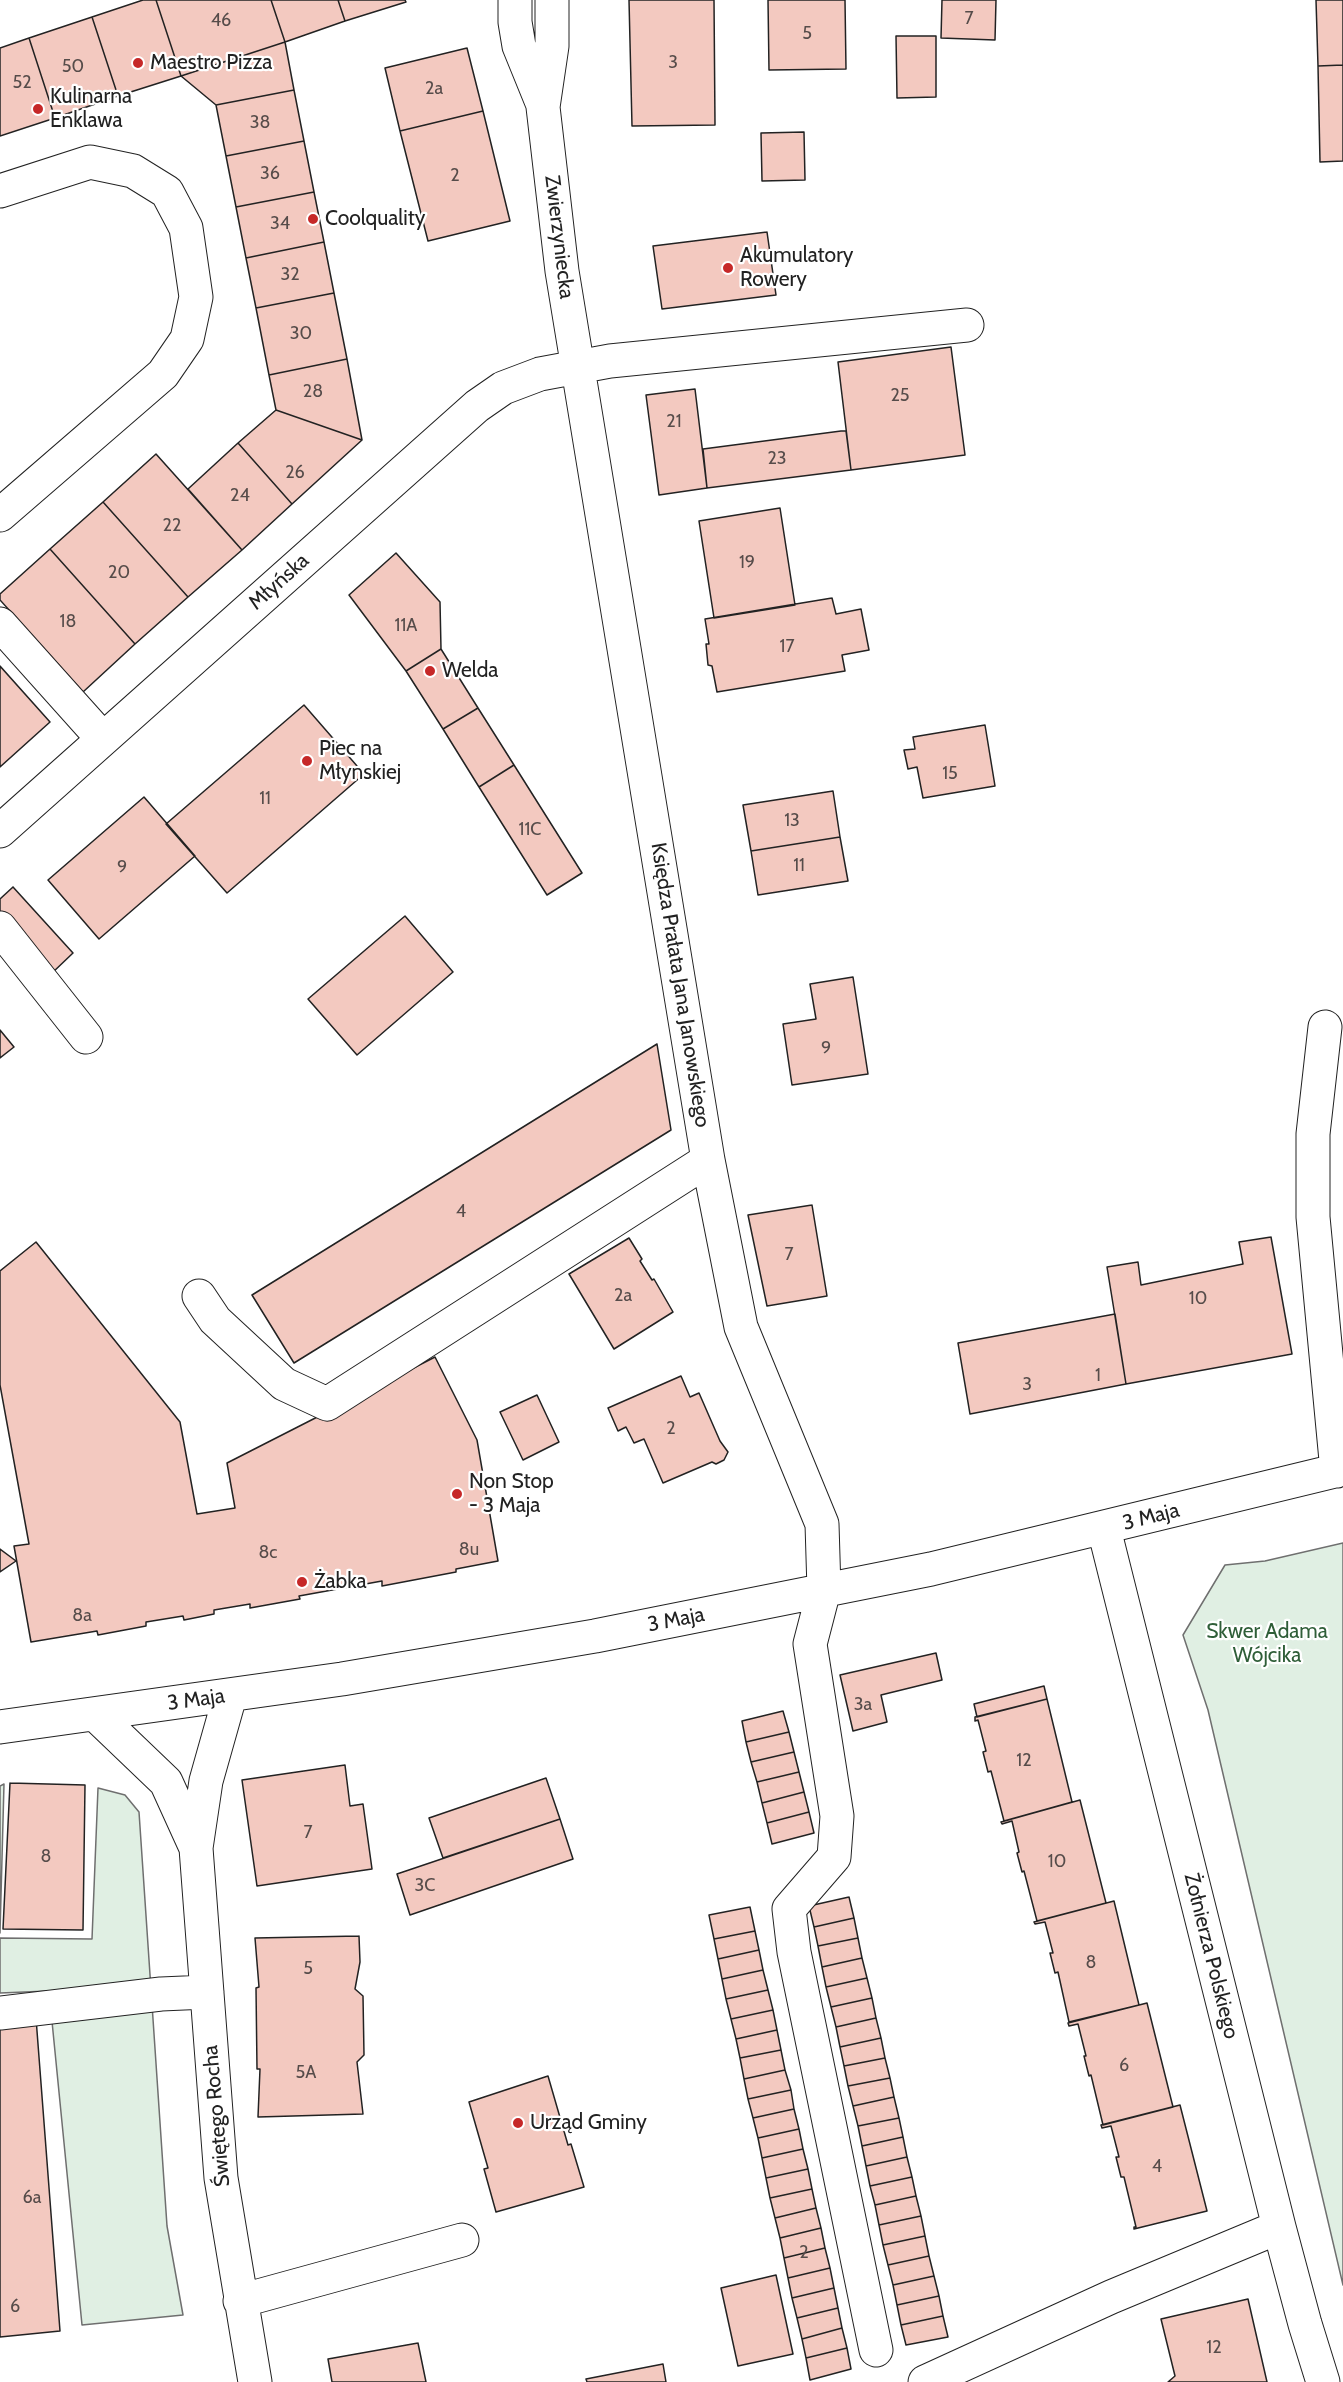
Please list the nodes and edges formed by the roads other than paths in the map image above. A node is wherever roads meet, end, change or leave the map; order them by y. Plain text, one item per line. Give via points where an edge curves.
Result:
1 (515, 0) edge
2 (552, 0) edge
3 (543, 107) junction
4 (0, 191) edge
5 (967, 326) dead end
6 (577, 367) junction
7 (0, 515) edge
8 (0, 624) edge
9 (103, 739) junction
10 (0, 831) edge
11 (0, 928) edge
12 (1325, 1027) dead end
13 (86, 1037) dead end
14 (708, 1160) junction
15 (199, 1296) dead end
16 (1340, 1470) edge
17 (1104, 1529) junction
18 (824, 1590) junction
19 (230, 1696) junction
20 (0, 1713) edge
21 (96, 1715) junction
22 (53, 1719) junction
23 (0, 1727) edge
24 (196, 1848) junction
25 (207, 1992) junction
26 (0, 2013) edge
27 (1279, 2227) junction
28 (462, 2240) dead end
29 (240, 2301) junction
30 (876, 2350) dead end
31 (255, 2382) edge
32 (925, 2382) edge
33 (1323, 2382) edge

1 - 3 street, Zwierzyniecka via 519,46
2 - 3 street, Zwierzyniecka via 552,46
3 - 6 street, Zwierzyniecka
4 - 7 street via 90,162 132,171 167,192 186,228 196,297 187,339 163,374
5 - 6 street, Młyńska
6 - 9 street, Młyńska via 540,374 503,388 477,406
6 - 14 street, Księdza Prałata Jana Janowskiego
8 - 9 street
9 - 10 street, Młyńska
11 - 13 street
12 - 16 street via 1313,1134 1313,1217
14 - 15 street via 327,1404 284,1384 215,1320
14 - 18 street, Księdza Prałata Jana Janowskiego via 741,1327 822,1524
16 - 17 street, 3 Maja
17 - 18 street, 3 Maja
17 - 27 street, Żołnierza Polskiego
18 - 19 street, 3 Maja via 595,1636
18 - 30 street, Księdza Prałata Jana Janowskiego via 810,1644 837,1816 834,1857 789,1910 794,1952
19 - 21 street, 3 Maja
19 - 24 street, Świętego Rocha via 206,1781
20 - 22 street
21 - 22 street, 3 Maja
21 - 24 street, Świętego Rocha via 166,1782
22 - 23 street, 3 Maja
24 - 25 street, Świętego Rocha
25 - 26 street
25 - 29 street, Świętego Rocha via 221,2178
27 - 32 street via 1111,2297
27 - 33 street, Żołnierza Polskiego
28 - 29 street
29 - 31 street, Świętego Rocha

